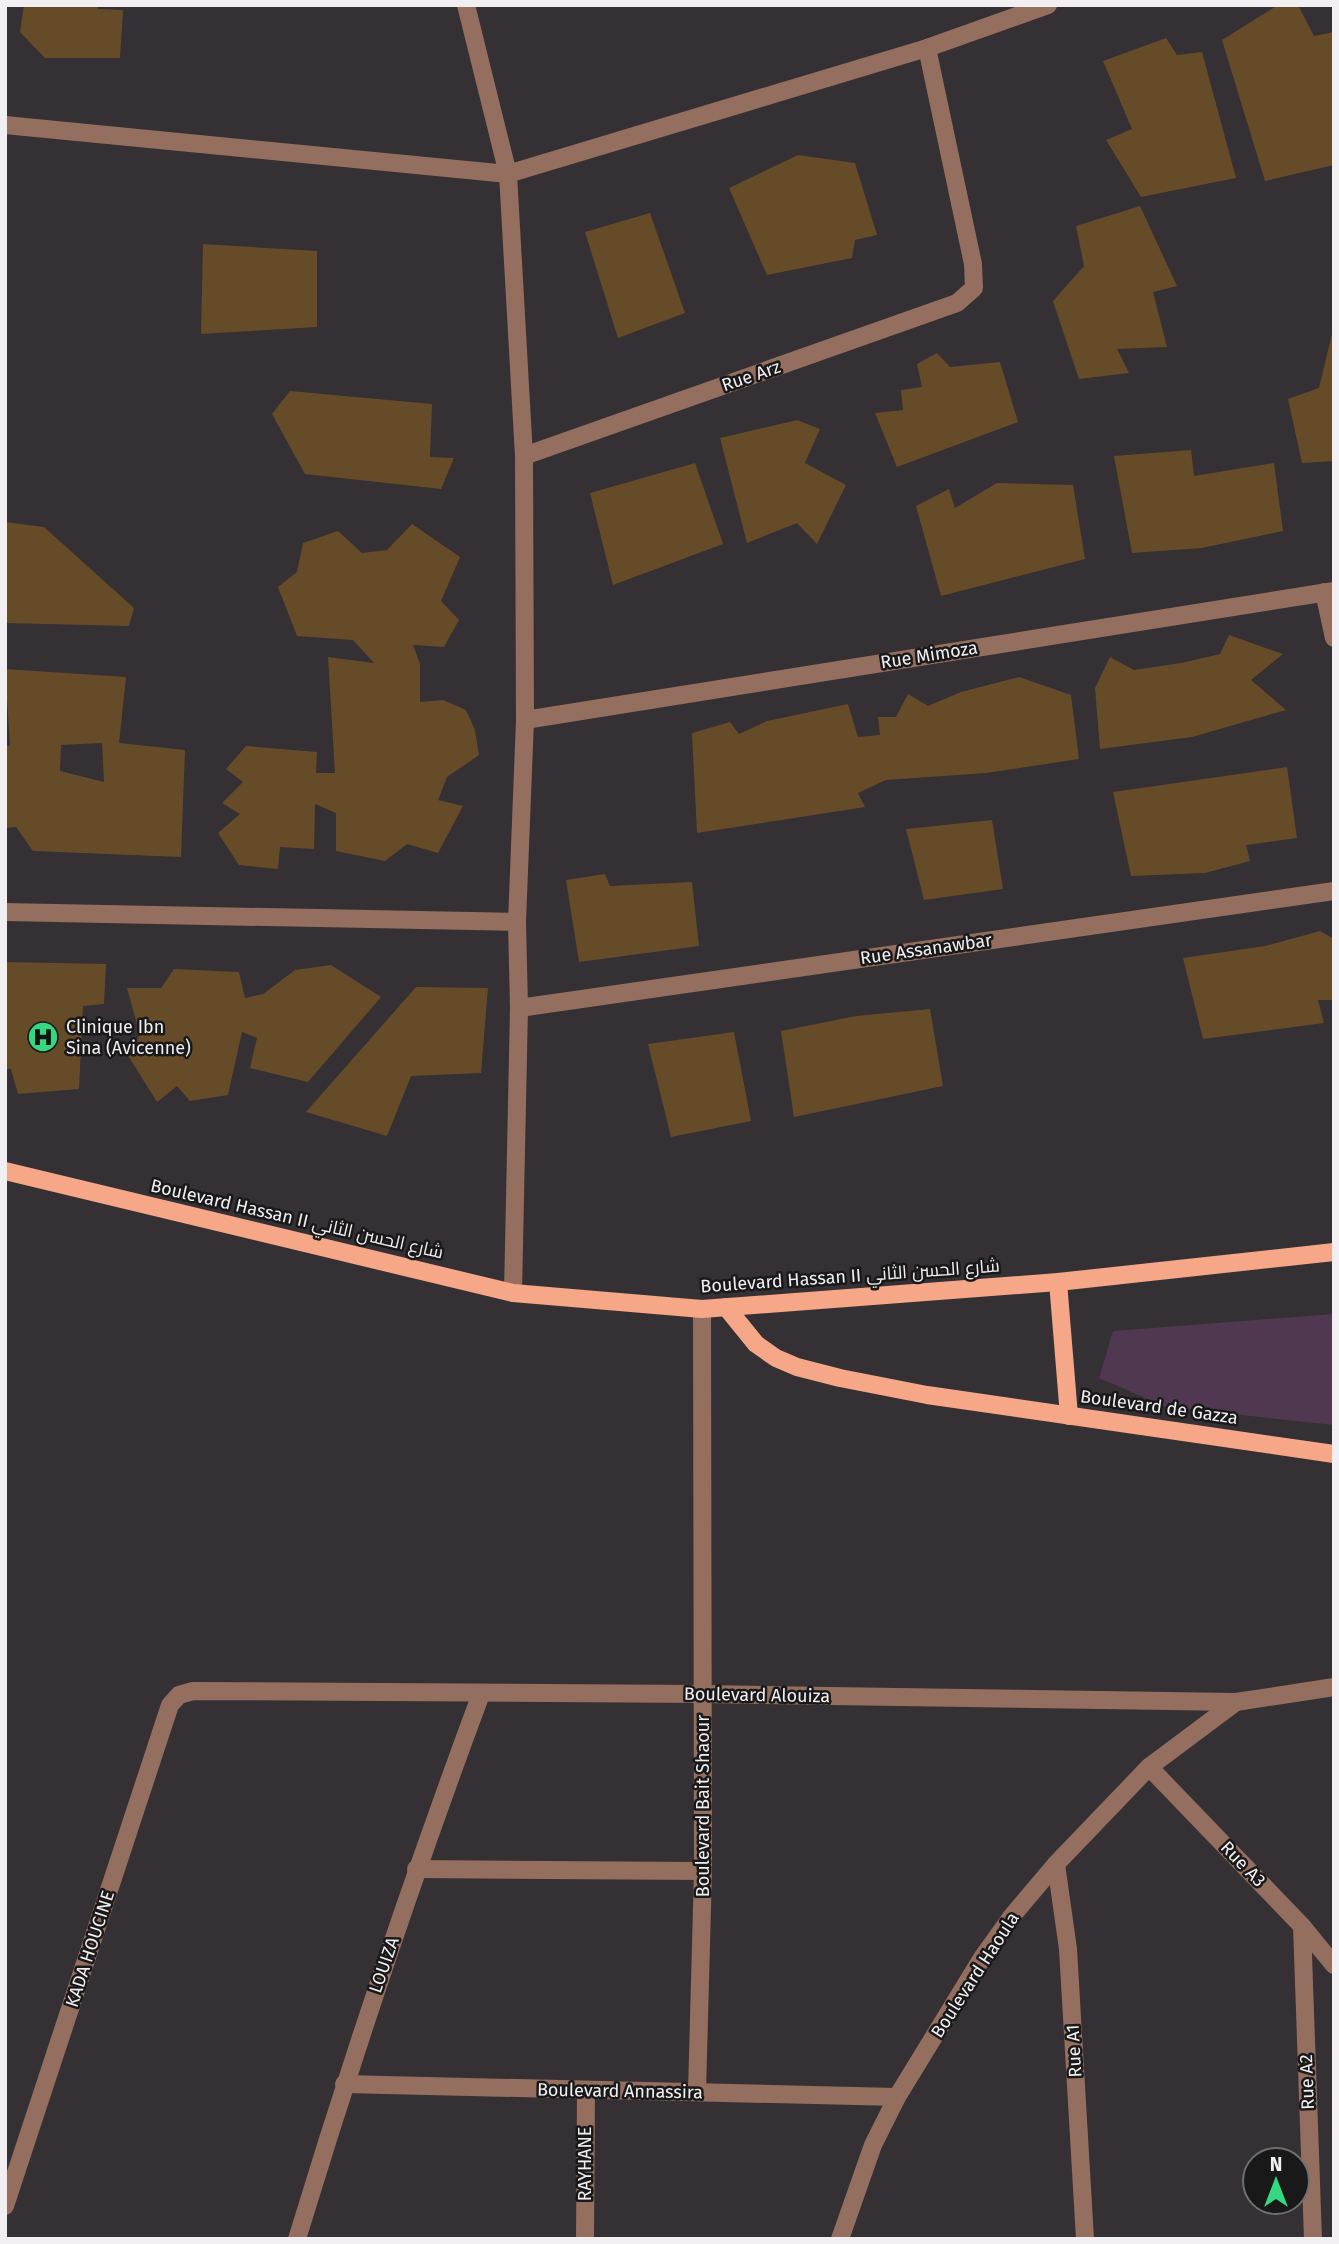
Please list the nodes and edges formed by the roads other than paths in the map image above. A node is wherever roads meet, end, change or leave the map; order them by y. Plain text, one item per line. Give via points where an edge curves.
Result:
1 (466, 5) edge
2 (1048, 5) edge
3 (927, 48) junction
4 (5, 125) edge
5 (508, 174) junction
6 (524, 456) junction
7 (1329, 591) edge
8 (1334, 638) edge
9 (525, 720) junction
10 (1334, 891) edge
11 (5, 912) edge
12 (517, 922) junction
13 (519, 1007) junction
14 (5, 1171) edge
15 (1334, 1252) edge
16 (1058, 1282) junction
17 (513, 1293) junction
18 (726, 1307) junction
19 (702, 1309) junction
20 (1069, 1416) junction
21 (1334, 1454) edge
22 (1334, 1687) edge
23 (481, 1694) junction
24 (703, 1694) junction
25 (179, 1695) joint
26 (1236, 1702) junction
27 (1149, 1767) junction
28 (1056, 1864) junction
29 (416, 1869) junction
30 (703, 1871) junction
31 (1302, 1926) junction
32 (1334, 1965) edge
33 (344, 2084) junction
34 (586, 2090) junction
35 (697, 2092) junction
36 (897, 2097) junction
37 (5, 2206) edge
38 (297, 2239) edge
39 (585, 2239) edge
40 (840, 2239) edge
41 (1085, 2239) edge
42 (1313, 2239) edge

1 - 5 street
2 - 3 street
3 - 5 street
3 - 6 street, Rue Arz via 973,264 974,288 957,303
4 - 5 street
5 - 6 street
6 - 9 street
7 - 8 street
7 - 9 street, Rue Mimoza
9 - 12 street
10 - 13 street, Rue Assanawbar
11 - 12 street
12 - 13 street
13 - 17 street
14 - 17 main road, Boulevard Hassan II شارع الحسن الثاني
15 - 16 main road, Boulevard Hassan II شارع الحسن الثاني
16 - 18 main road, Boulevard Hassan II شارع الحسن الثاني
16 - 20 main road, Boulevard de Gazza
17 - 19 main road, Boulevard Hassan II شارع الحسن الثاني
18 - 19 main road, Boulevard Hassan II شارع الحسن الثاني
18 - 20 main road via 756,1344 797,1367 927,1395
19 - 24 street, Boulevard Bait Shaour
20 - 21 main road, Boulevard de Gazza
22 - 26 street, Boulevard Alouiza
23 - 24 street, Boulevard Alouiza
23 - 25 street, Boulevard Alouiza via 193,1691
23 - 29 street, LOUIZA
24 - 26 street, Boulevard Alouiza
24 - 30 street, Boulevard Bait Shaour
25 - 37 street, KADA HOUCINE via 170,1704
26 - 27 street, Boulevard Haoula
27 - 28 street, Boulevard Haoula
27 - 31 street, Rue A3
28 - 36 street, Boulevard Haoula via 982,1958
28 - 41 street, Rue A1 via 1069,1949
29 - 30 street
29 - 33 street, LOUIZA
30 - 35 street, Boulevard Bait Shaour
31 - 32 street, Rue A3
31 - 42 street, Rue A2
33 - 34 street, Boulevard Annassira
33 - 38 street, LOUIZA
34 - 35 street, Boulevard Annassira
34 - 39 street, RAYHANE
35 - 36 street, Boulevard Annassira
36 - 40 street, Boulevard Haoula via 873,2145

